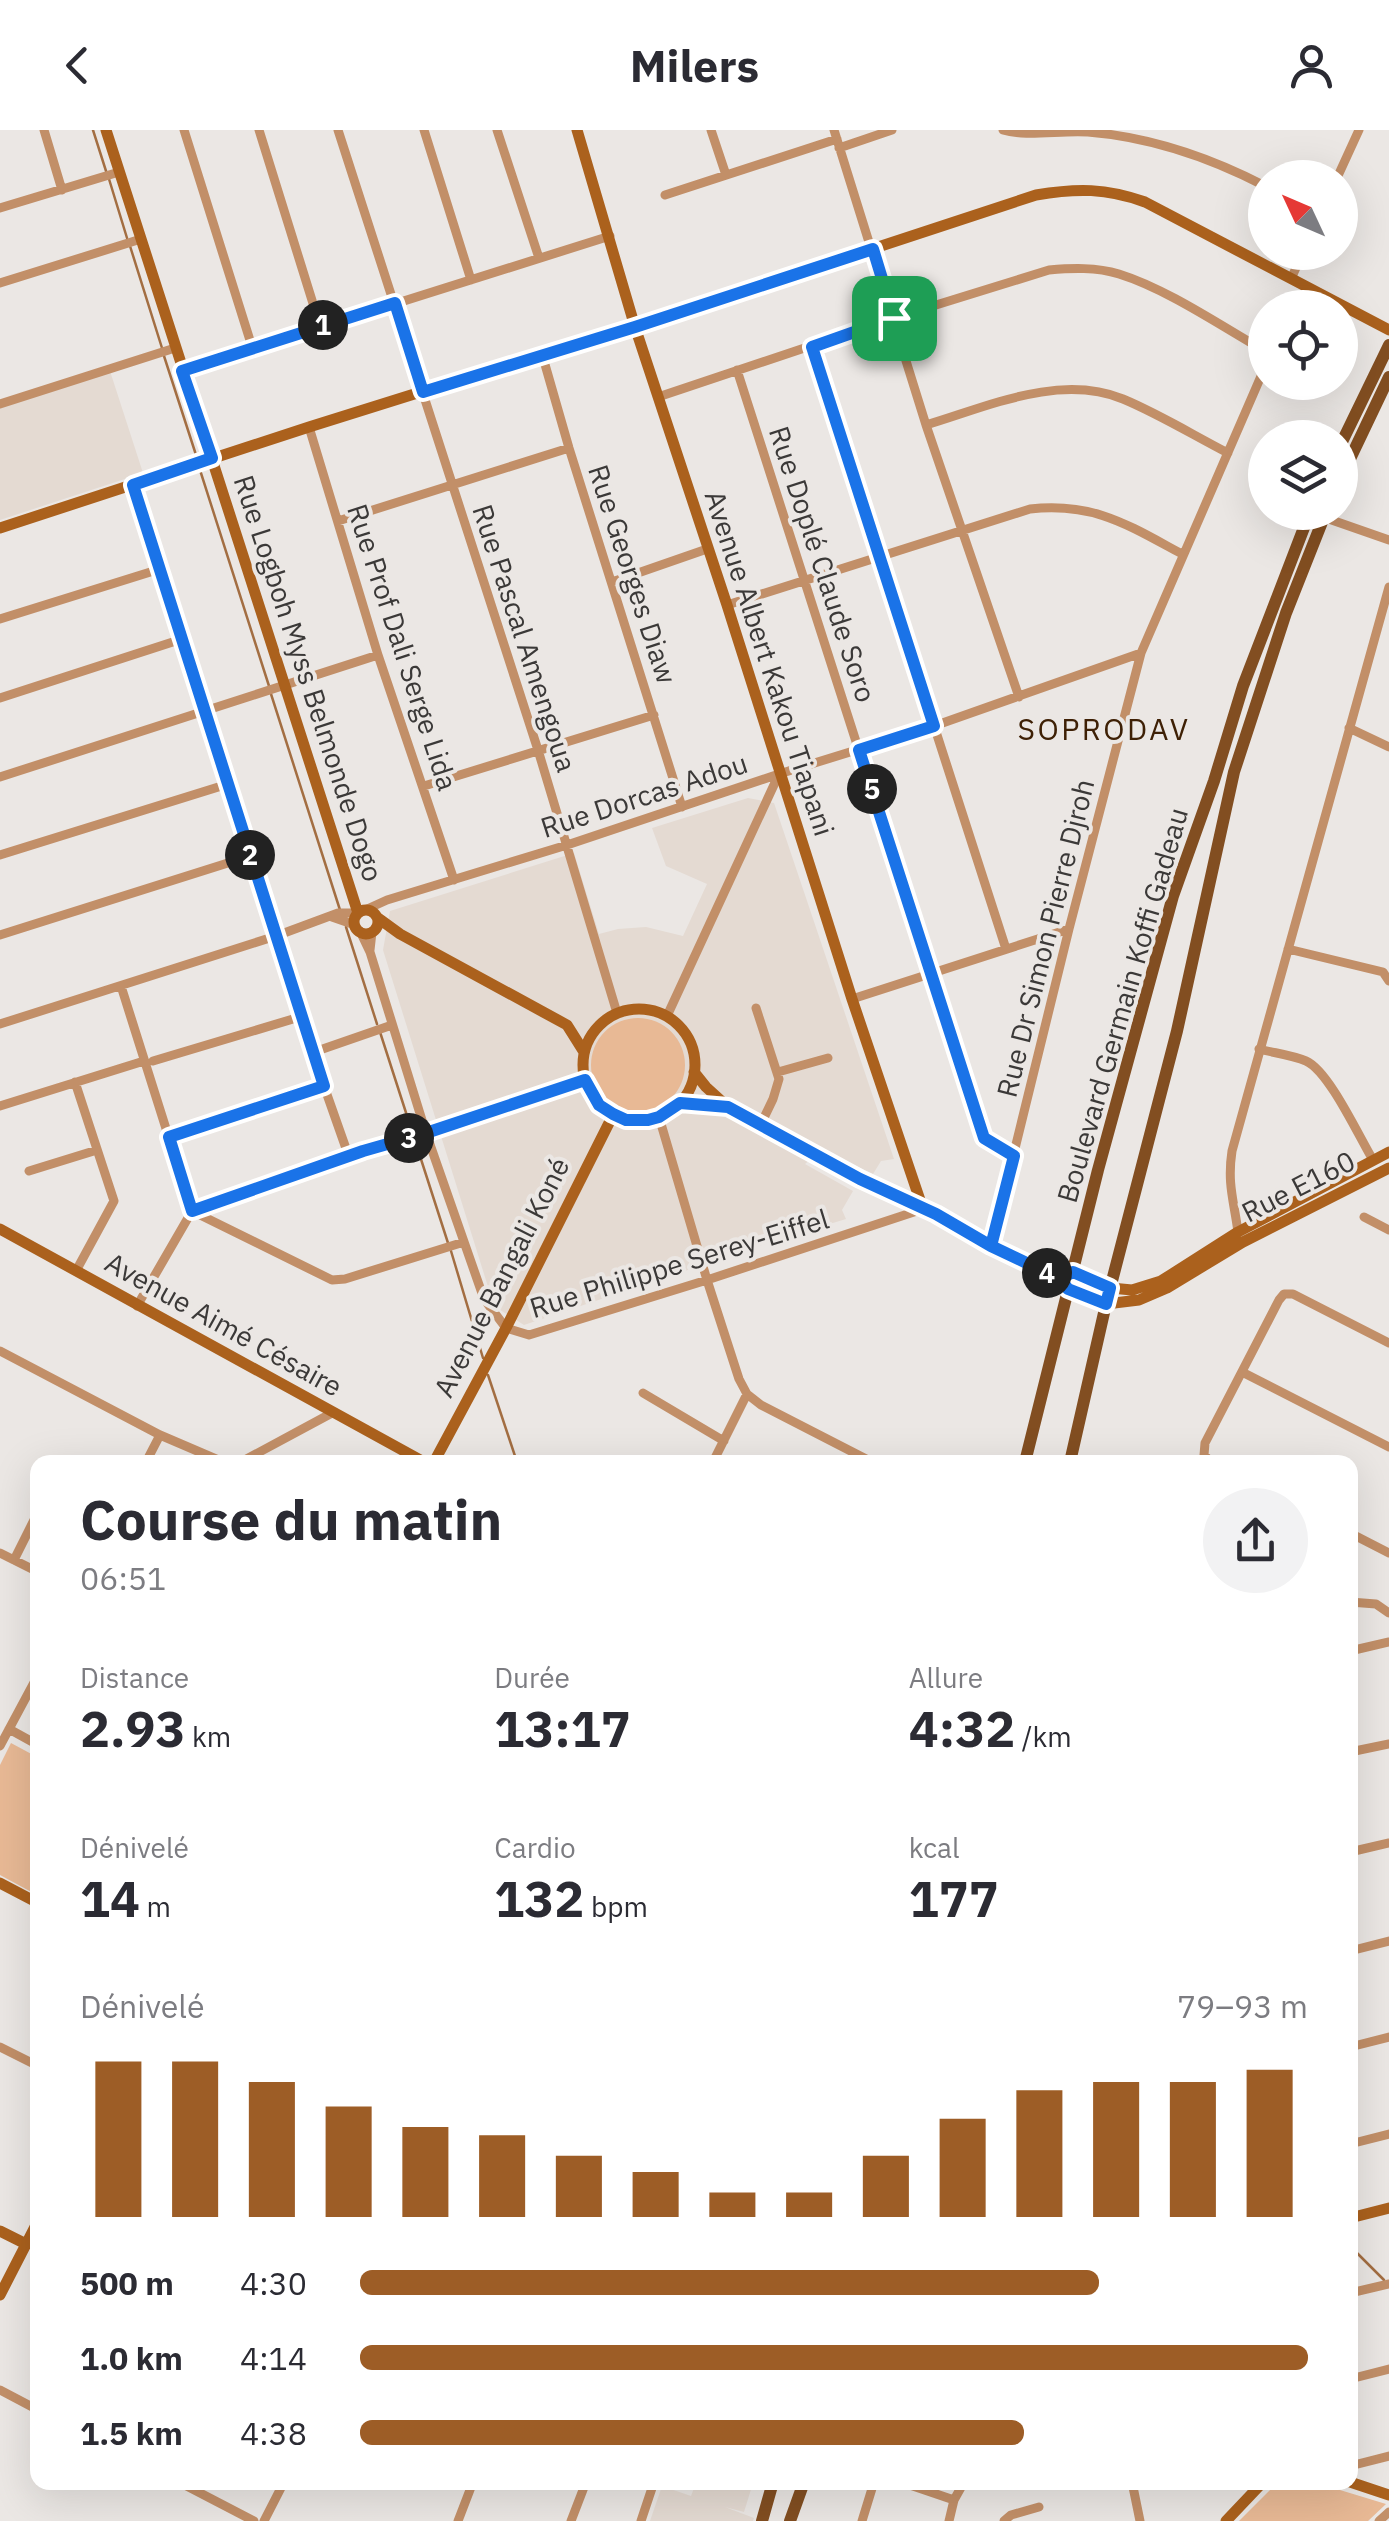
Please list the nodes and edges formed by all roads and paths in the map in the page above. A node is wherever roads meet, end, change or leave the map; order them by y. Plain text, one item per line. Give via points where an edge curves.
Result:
1 (44, 130) edge
2 (106, 130) edge
3 (184, 130) edge
4 (259, 130) edge
5 (338, 130) edge
6 (424, 130) edge
7 (498, 130) edge
8 (577, 130) edge
9 (711, 130) edge
10 (892, 130) edge
11 (1003, 130) edge
12 (1359, 130) edge
13 (1120, 132) edge
14 (837, 139) edge
15 (1345, 160) edge
16 (119, 172) junction
17 (726, 176) junction
18 (1248, 178) edge
19 (62, 190) junction
20 (665, 194) dead end
21 (0, 208) edge
22 (610, 236) junction
23 (141, 239) junction
24 (873, 249) junction
25 (539, 258) junction
26 (1294, 270) edge
27 (1290, 279) junction
28 (471, 280) junction
29 (0, 283) edge
30 (1308, 288) joint
31 (395, 303) junction
32 (894, 318) junction
33 (320, 326) junction
34 (635, 327) junction
35 (1389, 330) edge
36 (1248, 342) edge
37 (1389, 344) edge
38 (812, 347) junction
39 (175, 348) junction
40 (253, 350) junction
41 (542, 354) junction
42 (737, 370) junction
43 (182, 371) junction
44 (1389, 378) edge
45 (423, 392) junction
46 (658, 397) junction
47 (1251, 400) edge
48 (0, 404) edge
49 (1352, 420) edge
50 (926, 425) junction
51 (309, 428) junction
52 (1358, 443) edge
53 (569, 448) junction
54 (1228, 453) junction
55 (212, 458) junction
56 (133, 485) junction
57 (454, 486) junction
58 (338, 522) junction
59 (0, 528) edge
60 (1358, 528) edge
61 (962, 530) junction
62 (1313, 530) edge
63 (1315, 530) edge
64 (1389, 540) edge
65 (707, 549) junction
66 (1182, 554) junction
67 (879, 556) junction
68 (160, 569) junction
69 (804, 580) junction
70 (612, 582) junction
71 (1389, 587) edge
72 (727, 605) junction
73 (0, 619) edge
74 (182, 638) junction
75 (1141, 653) junction
76 (378, 656) junction
77 (285, 686) junction
78 (1019, 697) junction
79 (0, 698) edge
80 (206, 712) junction
81 (654, 714) junction
82 (934, 726) junction
83 (1349, 728) junction
84 (1389, 747) edge
85 (538, 750) junction
86 (859, 750) junction
87 (779, 774) junction
88 (0, 776) edge
89 (228, 784) junction
90 (424, 786) junction
91 (682, 807) junction
92 (566, 845) junction
93 (0, 855) edge
94 (250, 856) junction
95 (454, 880) junction
96 (357, 920) junction
97 (1069, 929) junction
98 (0, 935) edge
99 (276, 936) junction
100 (1006, 949) junction
101 (1288, 949) junction
102 (1389, 960) edge
103 (929, 973) junction
104 (1386, 976) edge
105 (121, 986) junction
106 (852, 1000) junction
107 (756, 1008) dead end
108 (617, 1014) junction
109 (303, 1016) junction
110 (667, 1016) junction
111 (0, 1024) edge
112 (601, 1024) junction
113 (392, 1025) junction
114 (567, 1025) junction
115 (1259, 1049) junction
116 (314, 1052) junction
117 (584, 1052) junction
118 (828, 1058) dead end
119 (148, 1061) junction
120 (694, 1072) junction
121 (778, 1072) junction
122 (585, 1080) junction
123 (74, 1082) junction
124 (324, 1086) junction
125 (680, 1103) junction
126 (0, 1106) edge
127 (728, 1107) junction
128 (613, 1114) junction
129 (659, 1117) junction
130 (762, 1124) junction
131 (426, 1133) junction
132 (169, 1137) junction
133 (97, 1150) junction
134 (1389, 1152) edge
135 (1014, 1156) junction
136 (349, 1157) junction
137 (1372, 1160) junction
138 (1389, 1168) edge
139 (29, 1171) dead end
140 (923, 1210) junction
141 (192, 1211) junction
142 (1364, 1217) dead end
143 (0, 1229) edge
144 (1389, 1230) edge
145 (1238, 1232) junction
146 (464, 1242) junction
147 (991, 1246) junction
148 (1230, 1249) junction
149 (76, 1271) junction
150 (707, 1280) junction
151 (1067, 1280) junction
152 (1110, 1288) junction
153 (1106, 1304) junction
154 (137, 1306) junction
155 (506, 1328) junction
156 (1389, 1343) edge
157 (0, 1351) edge
158 (1242, 1372) junction
159 (643, 1393) dead end
160 (747, 1394) junction
161 (332, 1413) junction
162 (160, 1435) junction
163 (724, 1441) junction
164 (1389, 1447) edge
165 (150, 1455) edge
166 (207, 1455) edge
167 (254, 1455) edge
168 (411, 1455) edge
169 (438, 1455) edge
170 (717, 1455) edge
171 (857, 1455) edge
172 (1026, 1455) edge
173 (1072, 1455) edge
174 (1204, 1455) edge
175 (30, 1528) edge
176 (1358, 1537) edge
177 (0, 1553) edge
178 (1389, 1553) edge
179 (14, 1560) junction
180 (30, 1568) edge
181 (1358, 1603) edge
182 (1389, 1614) edge
183 (1389, 1642) edge
184 (1358, 1649) edge
185 (30, 1690) edge
186 (8, 1730) junction
187 (30, 1741) edge
188 (1389, 1744) edge
189 (0, 1746) edge
190 (1358, 1750) edge
191 (1389, 1843) edge
192 (1358, 1850) edge
193 (0, 1883) edge
194 (30, 1899) edge
195 (1389, 1941) edge
196 (1358, 1949) edge
197 (1389, 2037) edge
198 (1358, 2044) edge
199 (0, 2047) edge
200 (30, 2062) edge
201 (1389, 2134) edge
202 (1358, 2142) edge
203 (1389, 2208) edge
204 (1358, 2216) edge
205 (0, 2230) edge
206 (30, 2246) edge
207 (30, 2250) edge
208 (1389, 2284) edge
209 (1358, 2291) edge
210 (0, 2296) edge
211 (1389, 2370) edge
212 (1358, 2377) edge
213 (0, 2390) edge
214 (30, 2406) edge
215 (1389, 2456) edge
216 (1358, 2464) edge
217 (1358, 2484) edge
218 (194, 2490) edge
219 (280, 2490) edge
220 (470, 2490) edge
221 (583, 2490) edge
222 (651, 2490) edge
223 (770, 2490) edge
224 (801, 2490) edge
225 (872, 2490) edge
226 (925, 2490) edge
227 (960, 2490) edge
228 (1134, 2490) edge
229 (1255, 2490) edge
230 (1389, 2494) edge
231 (954, 2500) junction
232 (1039, 2507) dead end
233 (1389, 2512) edge
234 (254, 2521) edge
235 (264, 2521) edge
236 (458, 2521) edge
237 (571, 2521) edge
238 (641, 2521) edge
239 (762, 2521) edge
240 (790, 2521) edge
241 (862, 2521) edge
242 (949, 2521) edge
243 (1004, 2521) edge
244 (1140, 2521) edge
245 (1226, 2521) edge
246 (1380, 2521) edge

1 - 19 street
2 - 16 street, Rue Logboh Myss Belmonde Dogo
3 - 40 street
4 - 33 street
5 - 31 street, Rue Pascal Amengoua
6 - 28 street
7 - 25 street
8 - 22 street, Avenue Albert Kakou Tiapani
9 - 17 street
10 - 14 street
11 - 13 street
12 - 15 street
13 - 18 street
14 - 17 street
14 - 24 street
16 - 19 street
16 - 23 street, Rue Logboh Myss Belmonde Dogo
17 - 20 street
19 - 21 street
22 - 25 street
22 - 34 street, Avenue Albert Kakou Tiapani
23 - 29 street
23 - 39 street, Rue Logboh Myss Belmonde Dogo
24 - 27 street via 1036,195 1103,190 1145,202
24 - 32 street
24 - 34 street
25 - 28 street
26 - 27 street
27 - 30 street
28 - 31 street
30 - 35 street
31 - 33 street
31 - 45 street, Rue Pascal Amengoua
32 - 36 street via 1074,268 1120,274
32 - 38 street
32 - 50 street
33 - 40 street
34 - 41 street
34 - 46 street, Avenue Albert Kakou Tiapani
37 - 49 main road
38 - 42 street
38 - 67 street
39 - 43 street, Rue Logboh Myss Belmonde Dogo
39 - 48 street
40 - 43 street
41 - 45 street
41 - 53 street, Rue Georges Diaw
42 - 46 street
42 - 69 street, Rue Doplé Claude Soro
43 - 55 street, Rue Logboh Myss Belmonde Dogo
44 - 52 main road
45 - 51 street
45 - 57 street, Rue Pascal Amengoua
46 - 65 street, Avenue Albert Kakou Tiapani
47 - 54 street, Rue Dr Simon Pierre Djroh
50 - 54 street via 1032,393 1085,391 1122,398
50 - 61 street
51 - 55 street
51 - 58 street, Rue Prof Dali Serge Lida
53 - 57 street
53 - 70 street, Rue Georges Diaw
54 - 66 street, Rue Dr Simon Pierre Djroh
55 - 56 street
55 - 77 street, Rue Logboh Myss Belmonde Dogo
56 - 59 street
56 - 68 street
57 - 58 street
57 - 85 street, Rue Pascal Amengoua
58 - 76 street, Rue Prof Dali Serge Lida
60 - 64 street
61 - 66 street via 1030,508 1067,506 1116,519
61 - 67 street
61 - 78 street
62 - 151 main road, Boulevard Germain Koffi Gadeau via 1244,686 1183,866
63 - 152 main road, Boulevard Germain Koffi Gadeau via 1234,772 1177,1031
65 - 70 street
65 - 72 street, Avenue Albert Kakou Tiapani
66 - 75 street, Rue Dr Simon Pierre Djroh
67 - 69 street
67 - 82 street
68 - 73 street
68 - 74 street
69 - 72 street
69 - 86 street, Rue Doplé Claude Soro
70 - 81 street, Rue Georges Diaw
71 - 83 street
72 - 87 street, Avenue Albert Kakou Tiapani
74 - 79 street
74 - 80 street
75 - 78 street, Rue Dorcas Adou
75 - 97 street, Rue Dr Simon Pierre Djroh
76 - 77 street
76 - 90 street, Rue Prof Dali Serge Lida
77 - 80 street
77 - 96 street, Rue Logboh Myss Belmonde Dogo
78 - 82 street, Rue Dorcas Adou
80 - 88 street
80 - 89 street
81 - 85 street
81 - 91 street, Rue Georges Diaw
82 - 86 street, Rue Dorcas Adou
82 - 100 street
83 - 84 street
83 - 101 street
85 - 90 street
85 - 92 street, Rue Pascal Amengoua
86 - 87 street, Rue Dorcas Adou
86 - 103 street, Rue Doplé Claude Soro
87 - 91 street, Rue Dorcas Adou
87 - 106 street, Avenue Albert Kakou Tiapani
87 - 110 street
89 - 93 street
89 - 94 street
90 - 95 street, Rue Prof Dali Serge Lida
91 - 92 street, Rue Dorcas Adou
92 - 95 street, Rue Dorcas Adou
92 - 108 street, Rue Pascal Amengoua
94 - 98 street
94 - 99 street
95 - 96 street, Rue Dorcas Adou via 386,900
96 - 99 street
96 - 113 street, Rue Logboh Myss Belmonde Dogo
96 - 114 street via 400,934
97 - 100 street
97 - 135 street, Rue Dr Simon Pierre Djroh
99 - 105 street
99 - 109 street
100 - 103 street
101 - 104 street
101 - 115 street
102 - 104 street
103 - 106 street
103 - 135 street, Rue Doplé Claude Soro via 984,1138
105 - 111 street
105 - 119 street
106 - 140 street, Avenue Albert Kakou Tiapani
107 - 121 street
108 - 110 street via 633,1009
108 - 112 street
109 - 116 street
109 - 119 street
110 - 120 street via 689,1040
112 - 114 street
112 - 117 street
113 - 116 street
113 - 131 street, Rue Logboh Myss Belmonde Dogo
114 - 117 street
115 - 137 street via 1317,1069
115 - 145 street via 1228,1174
116 - 124 street
117 - 122 street
118 - 121 street
119 - 123 street
119 - 132 street
120 - 125 street
120 - 127 street
121 - 130 street
122 - 128 street via 593,1098
122 - 131 street
123 - 126 street
123 - 133 street
124 - 132 street
124 - 136 street
125 - 127 street
125 - 129 street
127 - 130 street
128 - 129 street via 637,1121
128 - 155 street, Avenue Bangali Koné
129 - 150 street
130 - 140 street
131 - 136 street
131 - 146 street, Rue Logboh Myss Belmonde Dogo
132 - 141 street
133 - 139 street
133 - 149 street via 114,1201
134 - 137 street, Rue E160
135 - 147 street, Rue Dr Simon Pierre Djroh
136 - 141 street
137 - 145 street, Rue E160
138 - 148 street, Rue E160
140 - 147 street
140 - 150 street, Rue Philippe Serey-Eiffel
141 - 146 street via 332,1280
141 - 154 street
142 - 144 street
143 - 149 street, Avenue Aimé Césaire
145 - 148 street
145 - 152 street, Rue E160 via 1160,1281 1132,1290
146 - 155 street, Rue Logboh Myss Belmonde Dogo via 484,1300
147 - 151 street
148 - 153 street, Rue E160 via 1166,1288
149 - 154 street, Avenue Aimé Césaire
150 - 155 street, Rue Philippe Serey-Eiffel via 529,1335
150 - 160 street
151 - 152 street
151 - 153 street
151 - 172 main road, Boulevard Germain Koffi Gadeau
152 - 153 main road, Boulevard Germain Koffi Gadeau
153 - 173 main road, Boulevard Germain Koffi Gadeau
154 - 161 street, Avenue Aimé Césaire
155 - 169 street, Avenue Bangali Koné
156 - 158 street via 1289,1293 1279,1300
157 - 162 street
158 - 164 street
158 - 174 street
159 - 163 street
160 - 163 street
160 - 171 street
161 - 167 street
161 - 168 street, Avenue Aimé Césaire
162 - 165 street
162 - 166 street
163 - 170 street
175 - 179 street
176 - 178 street
177 - 179 street
179 - 180 street
181 - 182 street
183 - 184 street
185 - 186 street
186 - 187 street
186 - 189 street
188 - 190 street
191 - 192 street
193 - 194 street
195 - 196 street
197 - 198 street
199 - 200 street
201 - 202 street
203 - 204 street
205 - 206 street
207 - 210 street
208 - 209 street
211 - 212 street
213 - 214 street
215 - 216 street
217 - 230 street
218 - 234 street
219 - 235 street
220 - 236 street
221 - 237 street
222 - 238 street
223 - 239 main road
224 - 240 main road
225 - 241 street
226 - 231 street
227 - 231 street
228 - 244 street
229 - 245 street
231 - 242 street
232 - 243 street
233 - 246 street

